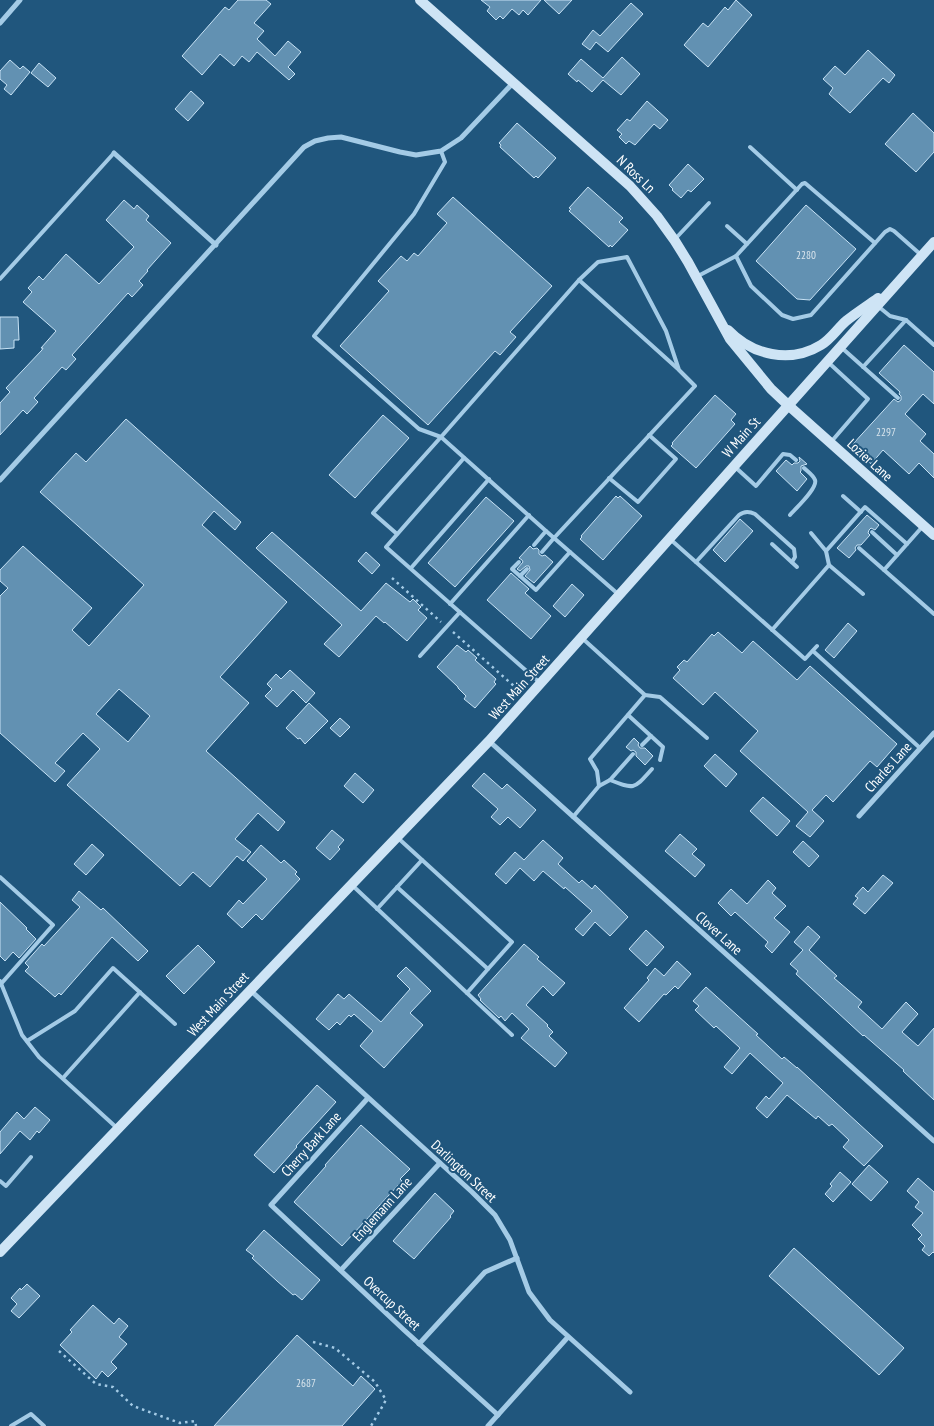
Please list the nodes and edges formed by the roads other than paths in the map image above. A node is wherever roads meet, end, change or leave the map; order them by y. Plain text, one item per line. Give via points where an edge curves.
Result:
1 (20, 0) edge
2 (420, 0) edge
3 (0, 23) edge
4 (514, 82) junction
5 (750, 147) dead end
6 (441, 151) junction
7 (114, 153) joint
8 (797, 190) junction
9 (709, 203) dead end
10 (727, 226) dead end
11 (674, 240) junction
12 (934, 242) edge
13 (875, 243) junction
14 (747, 244) junction
15 (216, 245) junction
16 (736, 256) junction
17 (922, 256) junction
18 (696, 277) junction
19 (0, 280) edge
20 (579, 280) junction
21 (894, 286) junction
22 (878, 305) junction
23 (906, 320) junction
24 (721, 322) junction
25 (934, 346) edge
26 (840, 347) junction
27 (827, 362) junction
28 (863, 367) junction
29 (679, 370) junction
30 (898, 398) dead end
31 (788, 406) junction
32 (649, 435) junction
33 (441, 437) junction
34 (830, 443) junction
35 (464, 458) junction
36 (796, 460) dead end
37 (734, 466) junction
38 (804, 468) dead end
39 (610, 478) junction
40 (0, 480) edge
41 (489, 480) junction
42 (843, 496) dead end
43 (861, 512) junction
44 (529, 515) junction
45 (790, 515) dead end
46 (855, 518) junction
47 (860, 522) dead end
48 (924, 526) junction
49 (546, 531) junction
50 (872, 532) dead end
51 (842, 533) junction
52 (397, 534) junction
53 (811, 534) dead end
54 (934, 535) edge
55 (847, 537) dead end
56 (554, 538) junction
57 (670, 538) junction
58 (772, 544) dead end
59 (908, 544) junction
60 (534, 545) dead end
61 (859, 548) dead end
62 (826, 551) junction
63 (542, 552) dead end
64 (570, 552) junction
65 (897, 555) junction
66 (518, 562) dead end
67 (696, 562) junction
68 (792, 562) junction
69 (830, 565) junction
70 (798, 566) dead end
71 (411, 568) junction
72 (527, 569) dead end
73 (884, 570) junction
74 (520, 576) junction
75 (862, 594) dead end
76 (619, 596) junction
77 (450, 604) junction
78 (460, 612) junction
79 (934, 614) edge
80 (772, 630) junction
81 (582, 638) junction
82 (817, 646) dead end
83 (570, 651) joint
84 (812, 651) junction
85 (420, 656) dead end
86 (541, 683) junction
87 (646, 695) junction
88 (628, 715) junction
89 (934, 733) edge
90 (651, 736) junction
91 (707, 738) dead end
92 (489, 741) junction
93 (642, 745) dead end
94 (920, 748) junction
95 (634, 754) dead end
96 (660, 760) dead end
97 (652, 769) dead end
98 (610, 780) junction
99 (599, 786) junction
100 (859, 816) dead end
101 (573, 817) junction
102 (397, 837) junction
103 (422, 860) junction
104 (0, 877) edge
105 (351, 884) junction
106 (397, 887) junction
107 (377, 909) junction
108 (488, 969) junction
109 (0, 983) edge
110 (250, 990) junction
111 (140, 992) junction
112 (467, 993) junction
113 (175, 1024) dead end
114 (512, 1035) dead end
115 (27, 1041) junction
116 (63, 1078) junction
117 (368, 1098) junction
118 (118, 1130) junction
119 (934, 1141) edge
120 (31, 1157) dead end
121 (440, 1163) junction
122 (0, 1181) edge
123 (271, 1206) joint
124 (0, 1252) edge
125 (517, 1258) junction
126 (341, 1270) junction
127 (568, 1337) junction
128 (419, 1344) junction
129 (630, 1392) dead end
130 (498, 1415) junction
131 (11, 1426) edge
132 (44, 1426) edge
133 (488, 1426) edge

1 - 3 street
2 - 4 main road, N Ross Ln
4 - 6 street via 461,138
4 - 11 main road, N Ross Ln via 630,186
5 - 8 lane
6 - 15 street via 416,155 341,137 315,141 293,157
6 - 33 lane via 444,162 414,214 314,336 419,429
7 - 15 street
7 - 19 lane
8 - 13 lane via 802,184 807,184
8 - 14 lane
9 - 11 lane
10 - 14 lane
11 - 18 main road, N Ross Ln
12 - 17 main road, W Main St
13 - 16 lane via 811,315 793,319 782,315 751,286
13 - 17 lane via 890,229
14 - 16 lane
15 - 40 street
16 - 18 lane
17 - 21 main road, W Main St
18 - 24 main road, N Ross Ln
20 - 29 lane
20 - 29 lane via 598,262 627,257 666,331
20 - 33 lane
21 - 22 main road, W Main St
21 - 24 main road via 846,322 826,342 795,355 758,351 742,342
22 - 23 lane via 890,316
22 - 26 main road, W Main St
23 - 25 lane
23 - 28 lane
24 - 31 main road, N Ross Ln via 753,368
26 - 27 main road, W Main St
26 - 28 lane
27 - 31 main road, W Main St
27 - 34 lane via 868,399
28 - 30 lane
29 - 32 lane via 695,386
31 - 34 main road, Lozier Lane
31 - 37 main road, W Main St
32 - 39 lane
32 - 39 lane via 676,459 638,502
33 - 35 lane
33 - 52 lane via 373,513
34 - 48 main road, Lozier Lane
35 - 41 lane
35 - 52 lane
36 - 37 lane via 783,454 756,486
37 - 57 main road, W Main St
38 - 45 lane via 815,483
39 - 56 lane
41 - 44 lane
41 - 71 lane
42 - 43 lane
43 - 46 lane
43 - 59 lane via 865,507
44 - 49 lane
44 - 77 lane
46 - 47 lane
46 - 51 lane
48 - 54 main road, Lozier Lane
48 - 59 lane
49 - 56 lane
49 - 60 lane
50 - 65 lane
51 - 55 lane
51 - 62 lane
52 - 71 lane via 386,547
53 - 62 lane
56 - 63 lane
56 - 64 lane
57 - 67 lane
57 - 76 main road, W Main St
58 - 68 lane
59 - 65 lane
61 - 73 lane
62 - 69 lane
64 - 74 lane via 536,590
64 - 76 lane
65 - 73 lane
66 - 74 lane via 512,569
67 - 68 lane via 739,515 747,512 755,514 794,549
67 - 80 lane
68 - 70 lane
69 - 75 lane
69 - 80 lane
71 - 77 lane
72 - 74 lane
73 - 79 lane
76 - 81 main road, W Main St
77 - 78 lane
78 - 85 lane
78 - 86 lane
80 - 84 lane via 805,659
81 - 83 main road, W Main St
81 - 87 lane
82 - 84 lane
83 - 86 main road, West Main Street
84 - 94 lane
86 - 92 main road, West Main Street
87 - 88 lane
87 - 91 lane via 660,697
88 - 90 lane
88 - 99 lane via 590,759 597,771
89 - 94 street, Charles Lane
90 - 93 lane
90 - 96 lane via 663,747
92 - 101 street, Clover Lane
92 - 102 main road, West Main Street
94 - 100 street, Charles Lane
95 - 98 lane
97 - 98 lane via 639,784 629,787
98 - 99 lane
99 - 101 lane
101 - 119 street, Clover Lane
102 - 103 lane
102 - 105 main road, West Main Street
103 - 106 lane
103 - 108 lane via 512,942
104 - 109 lane via 53,925
105 - 107 lane
105 - 110 main road, West Main Street
106 - 107 lane
106 - 108 lane
107 - 112 lane
108 - 112 lane
109 - 115 lane
110 - 117 street, Darlington Street
110 - 118 main road, West Main Street
111 - 113 lane
111 - 115 lane via 113,968 75,1011
111 - 116 lane
112 - 114 lane
115 - 116 lane via 38,1057
116 - 118 lane
117 - 121 street, Darlington Street
117 - 123 street, Cherry Bark Lane
118 - 124 main road, West Main Street
120 - 122 lane via 6,1186
121 - 125 street, Darlington Street via 495,1215
121 - 126 street, Englemann Lane
123 - 126 street, Overcup Street
125 - 127 street, Darlington Street via 529,1292
125 - 128 street via 485,1272
126 - 128 street, Overcup Street
127 - 129 street, Darlington Street
127 - 130 street
128 - 130 street, Overcup Street
130 - 133 street
131 - 132 lane via 31,1414

